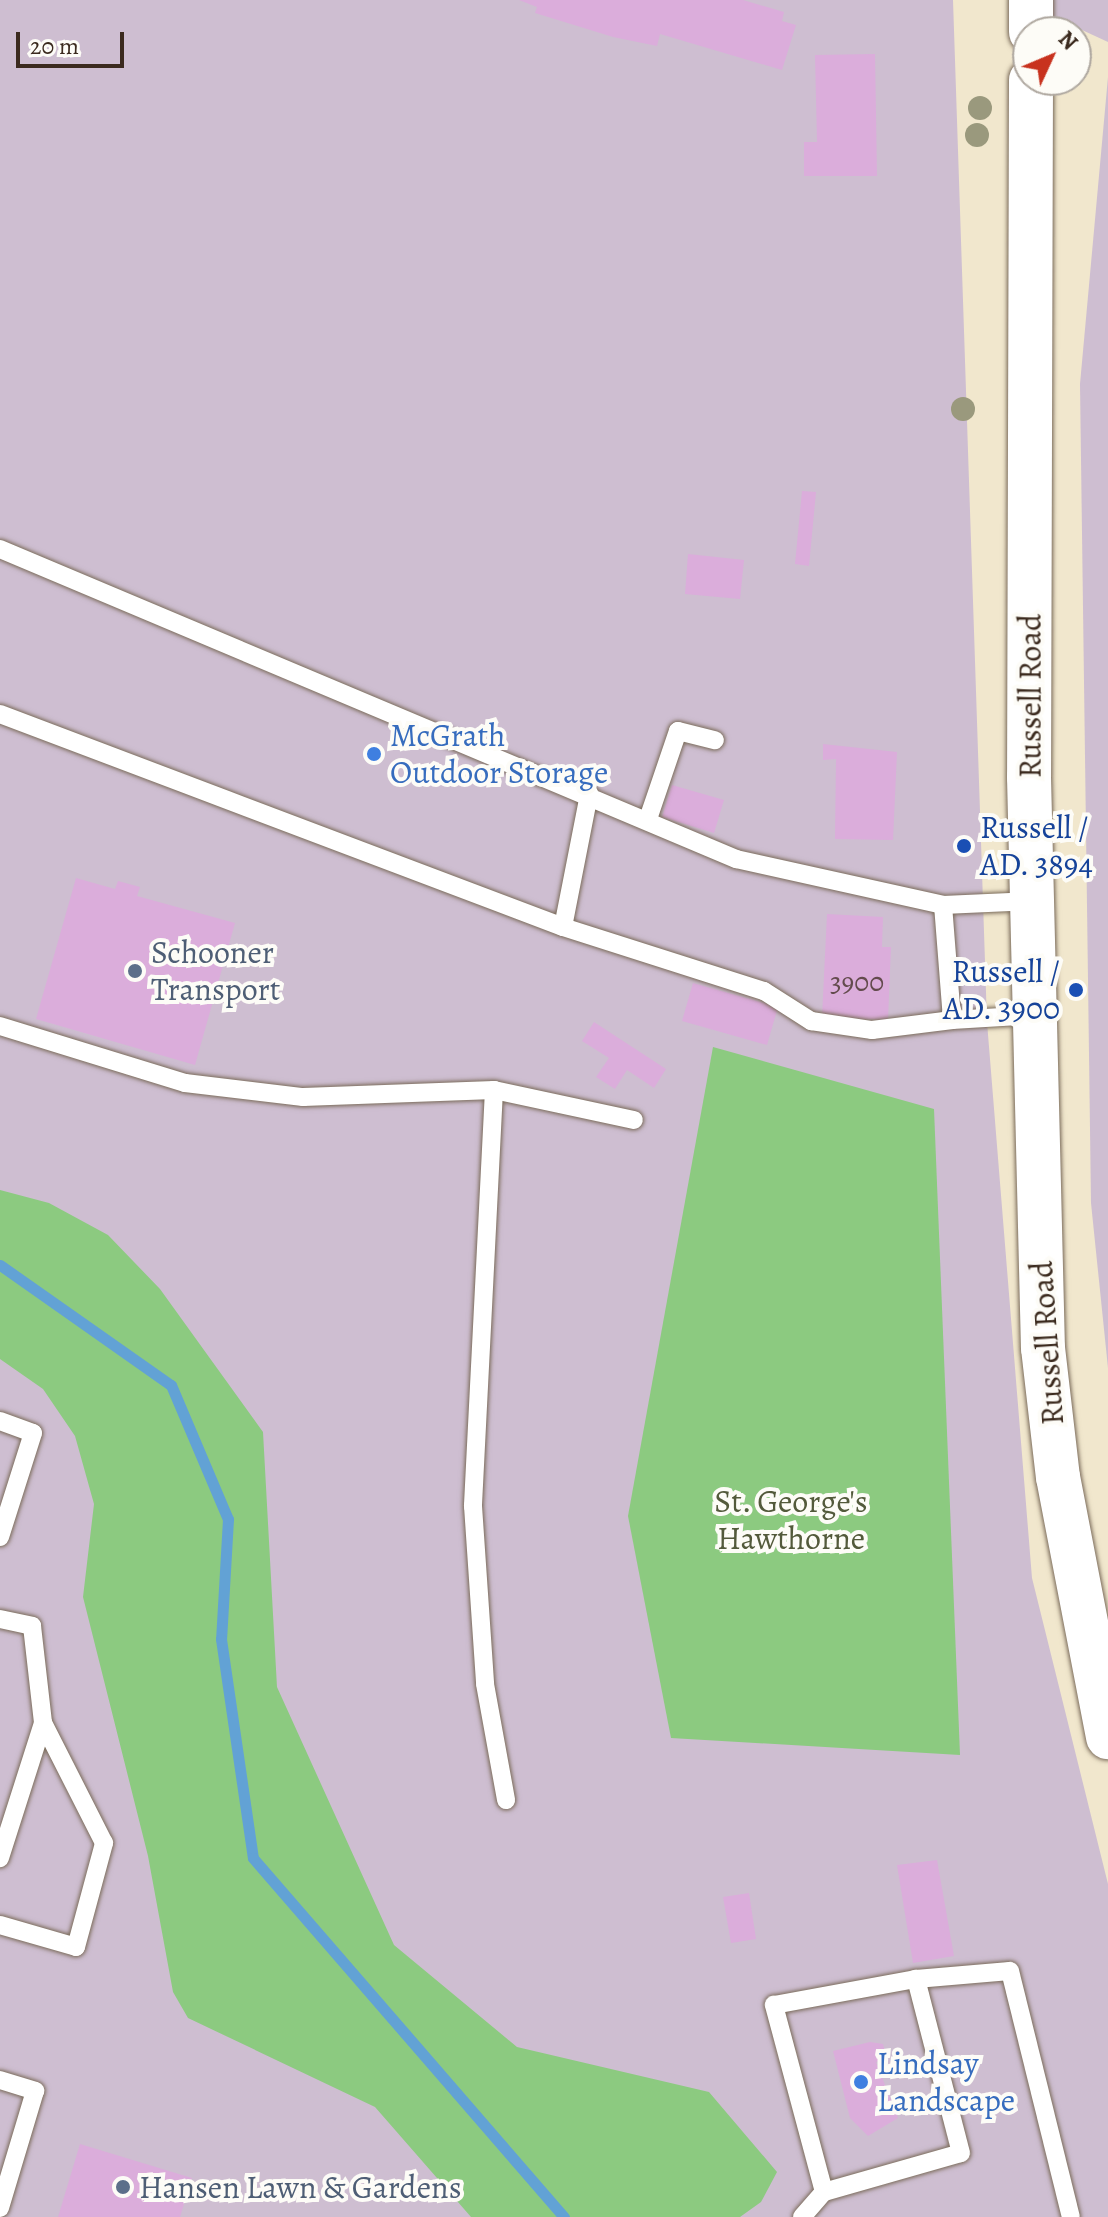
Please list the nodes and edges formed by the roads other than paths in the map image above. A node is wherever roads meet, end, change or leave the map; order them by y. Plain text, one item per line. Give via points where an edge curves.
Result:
1 (1031, 96) edge
2 (0, 549) edge
3 (0, 714) edge
4 (715, 740) dead end
5 (589, 794) junction
6 (648, 819) junction
7 (1033, 901) junction
8 (943, 905) junction
9 (563, 927) junction
10 (1035, 1015) junction
11 (952, 1020) junction
12 (0, 1026) edge
13 (494, 1090) junction
14 (634, 1120) dead end
15 (0, 1421) edge
16 (0, 1537) edge
17 (0, 1619) edge
18 (43, 1723) junction
19 (1108, 1737) edge
20 (506, 1800) dead end
21 (0, 1858) edge
22 (0, 1925) edge
23 (916, 1979) junction
24 (0, 2080) edge
25 (824, 2192) junction
26 (0, 2208) edge
27 (802, 2217) edge
28 (1071, 2217) edge

1 - 7 main road, Russell Road
2 - 5 lane
3 - 9 lane
4 - 6 lane via 678,731
5 - 6 lane
5 - 9 lane
6 - 8 lane via 736,859
7 - 8 lane
7 - 10 main road, Russell Road
8 - 11 lane
9 - 11 lane via 764,991 811,1021 872,1030
10 - 11 lane
10 - 19 main road, Russell Road via 1043,1348 1058,1477
12 - 13 lane via 185,1083 303,1097
13 - 14 lane
13 - 20 lane via 473,1506 485,1684
15 - 16 lane via 33,1433
17 - 18 lane via 32,1626
18 - 21 lane
18 - 22 lane via 104,1843 76,1947
23 - 25 lane via 961,2153
23 - 25 lane via 774,2005
23 - 28 lane via 1010,1971
24 - 26 lane via 35,2091
25 - 27 lane

